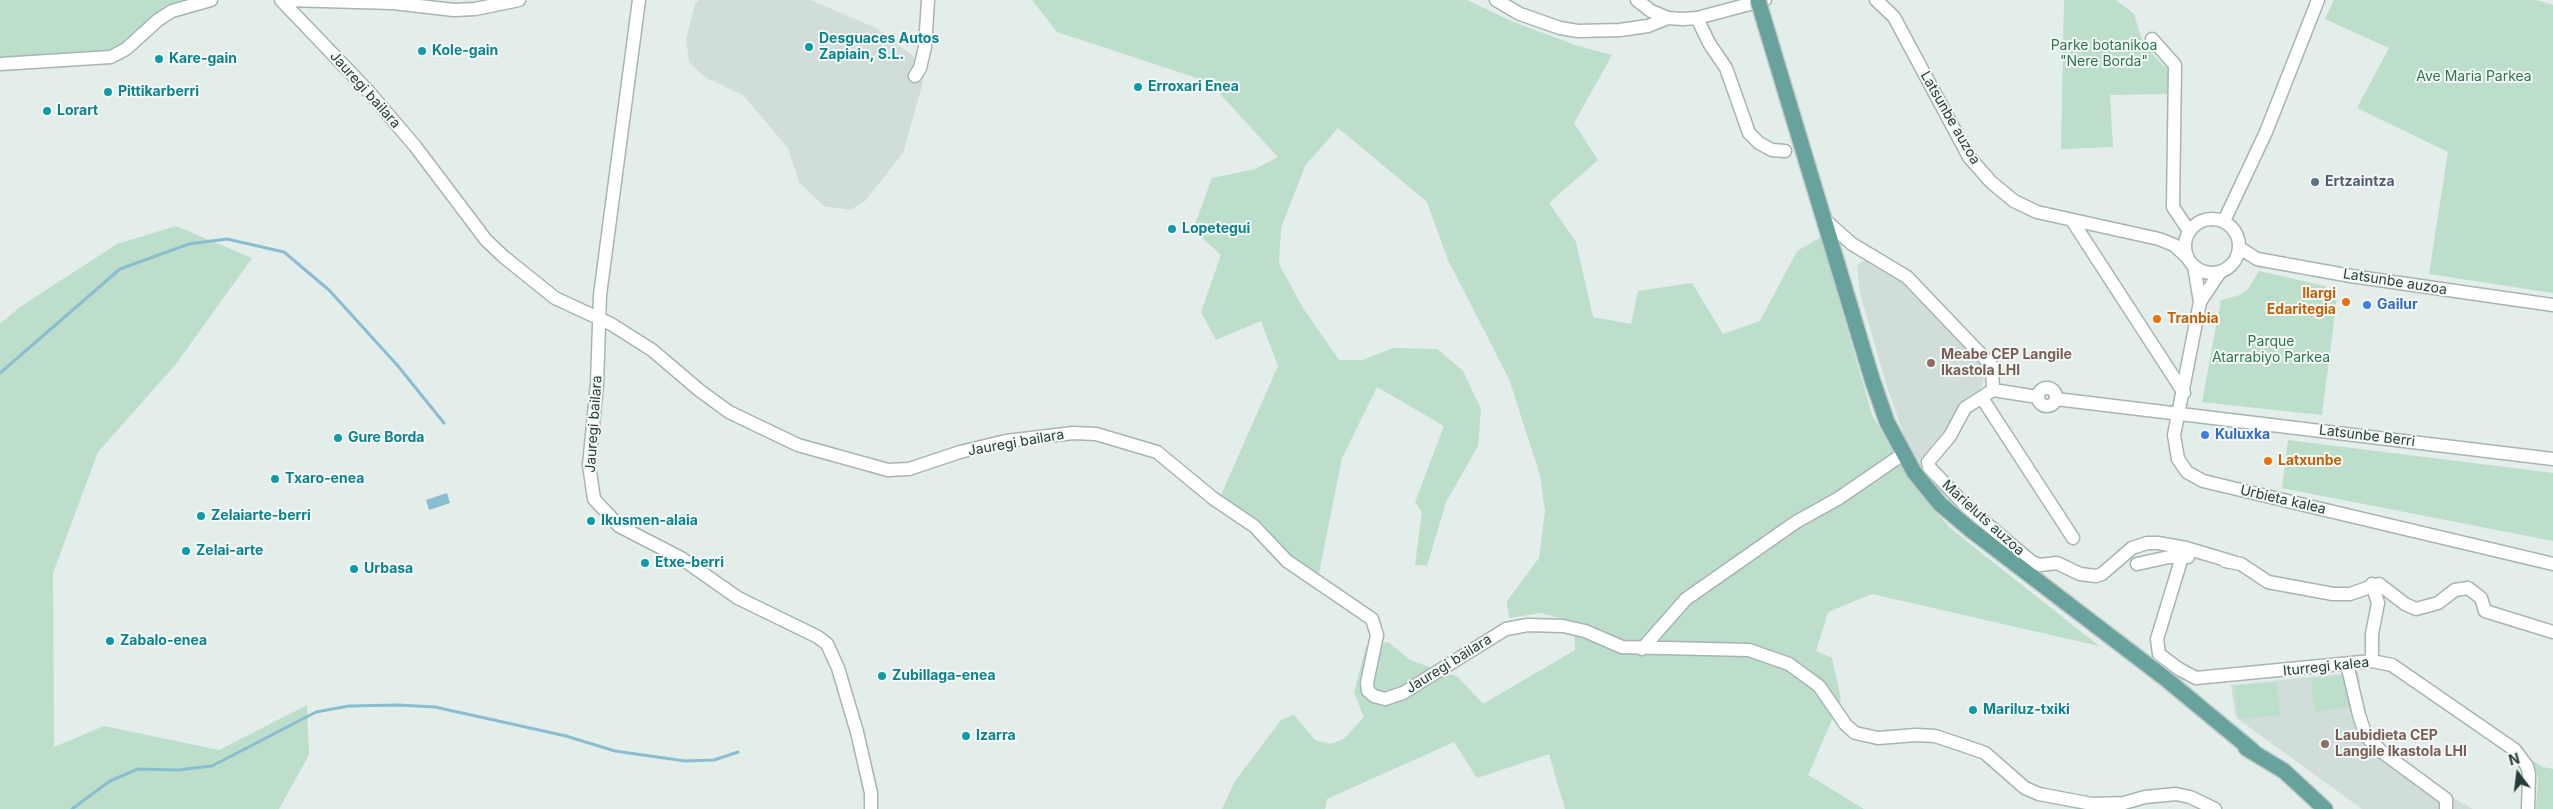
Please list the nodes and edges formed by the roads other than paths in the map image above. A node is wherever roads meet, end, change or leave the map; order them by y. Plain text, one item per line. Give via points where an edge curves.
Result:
1 (211, 0) edge
2 (281, 0) edge
3 (288, 0) edge
4 (519, 0) edge
5 (639, 0) edge
6 (928, 0) edge
7 (1496, 0) edge
8 (1637, 0) edge
9 (1758, 0) edge
10 (1765, 0) edge
11 (1876, 0) edge
12 (2318, 0) edge
13 (1668, 18) junction
14 (1697, 18) junction
15 (2152, 39) dead end
16 (0, 64) edge
17 (915, 76) dead end
18 (1784, 151) dead end
19 (1823, 218) junction
20 (2224, 221) junction
21 (2073, 222) junction
22 (2189, 232) junction
23 (2240, 248) junction
24 (2190, 262) junction
25 (2220, 272) junction
26 (2200, 302) junction
27 (2553, 305) edge
28 (600, 321) junction
29 (1993, 390) junction
30 (2184, 393) junction
31 (1982, 398) junction
32 (2180, 414) junction
33 (1903, 454) junction
34 (2553, 458) edge
35 (2073, 538) dead end
36 (2182, 557) junction
37 (2233, 562) junction
38 (2137, 564) dead end
39 (2553, 564) edge
40 (2372, 584) junction
41 (2553, 632) edge
42 (1642, 649) junction
43 (2372, 657) junction
44 (2347, 664) junction
45 (871, 809) edge
46 (2215, 809) edge
47 (2325, 809) edge
48 (2446, 809) edge
49 (2528, 809) edge

1 - 16 street via 172,11 126,49 111,56
2 - 28 street, Jauregi bailara via 368,91 415,146 486,240 531,281
3 - 4 street via 392,3 454,10 475,10
5 - 28 street, Jauregi bailara via 603,268
6 - 17 street via 925,47
7 - 13 street via 1528,17 1578,31 1648,26
8 - 13 street
9 - 19 main road, bridge
10 - 14 street
11 - 21 street, Latsunbe auzoa via 1894,17 1969,157 1991,182 2014,202
12 - 20 street via 2266,132
13 - 14 street
14 - 18 street via 1726,68 1749,133 1758,143 1772,150
15 - 22 street via 2175,65 2173,208
19 - 29 street via 1852,244 1907,277 1992,366
19 - 33 main road via 1872,379 1887,422
20 - 22 street via 2204,220
20 - 23 street via 2236,232
21 - 24 street, Latsunbe auzoa via 2159,239 2174,245
21 - 30 street
22 - 24 street via 2185,240
23 - 25 street via 2233,265
23 - 27 street, Latsunbe auzoa via 2257,258 2351,276
24 - 25 street via 2207,273
24 - 26 street, Urbieta kalea
25 - 26 street, Urbieta kalea
26 - 30 street, Urbieta kalea
28 - 42 street, Jauregi bailara via 611,324 652,350 730,412 798,446 888,470 909,469 1006,441 1065,434 1096,434 1157,452 1214,500 1254,526 1288,562 1372,619 1377,635 1366,683 1374,696 1385,699 1403,693 1506,630 1528,625 1563,626 1622,646
28 - 45 street, Jauregi bailara via 589,465 594,499 619,526 681,558 738,598 827,644 838,668 857,732 871,793
29 - 31 street, Marieluts auzoa
29 - 32 street via 2038,397 2044,406 2053,404 2056,399
30 - 32 street, Urbieta kalea
31 - 35 street
31 - 37 street, Marieluts auzoa via 1965,408 1950,436 1928,462 1929,467 1968,507 2032,562 2040,565 2057,563 2080,574 2096,576 2132,548 2158,543
32 - 34 street, Latsunbe Berri
32 - 39 street, Urbieta kalea via 2174,435 2178,459 2188,472 2203,481
33 - 42 street via 1839,498 1796,522 1686,599
33 - 47 main road via 1940,504 2166,679 2253,751 2284,771
36 - 37 street
36 - 38 street
36 - 44 street, Iturregi kalea via 2157,639 2159,654 2178,669 2196,678
37 - 40 street via 2268,582 2333,594 2350,594
40 - 41 street via 2386,587 2416,609 2438,603 2455,590 2468,588 2477,593 2485,611
40 - 43 street via 2378,603
42 - 46 street, Jauregi bailara via 1750,650 1781,661 1819,686 1855,733 1878,738 1935,736 1985,753 2025,788 2039,794 2092,804 2124,803 2176,794
43 - 44 street, Iturregi kalea
43 - 49 street, Iturregi kalea via 2392,665 2515,750 2529,774
44 - 48 street via 2366,736 2382,752 2446,799

